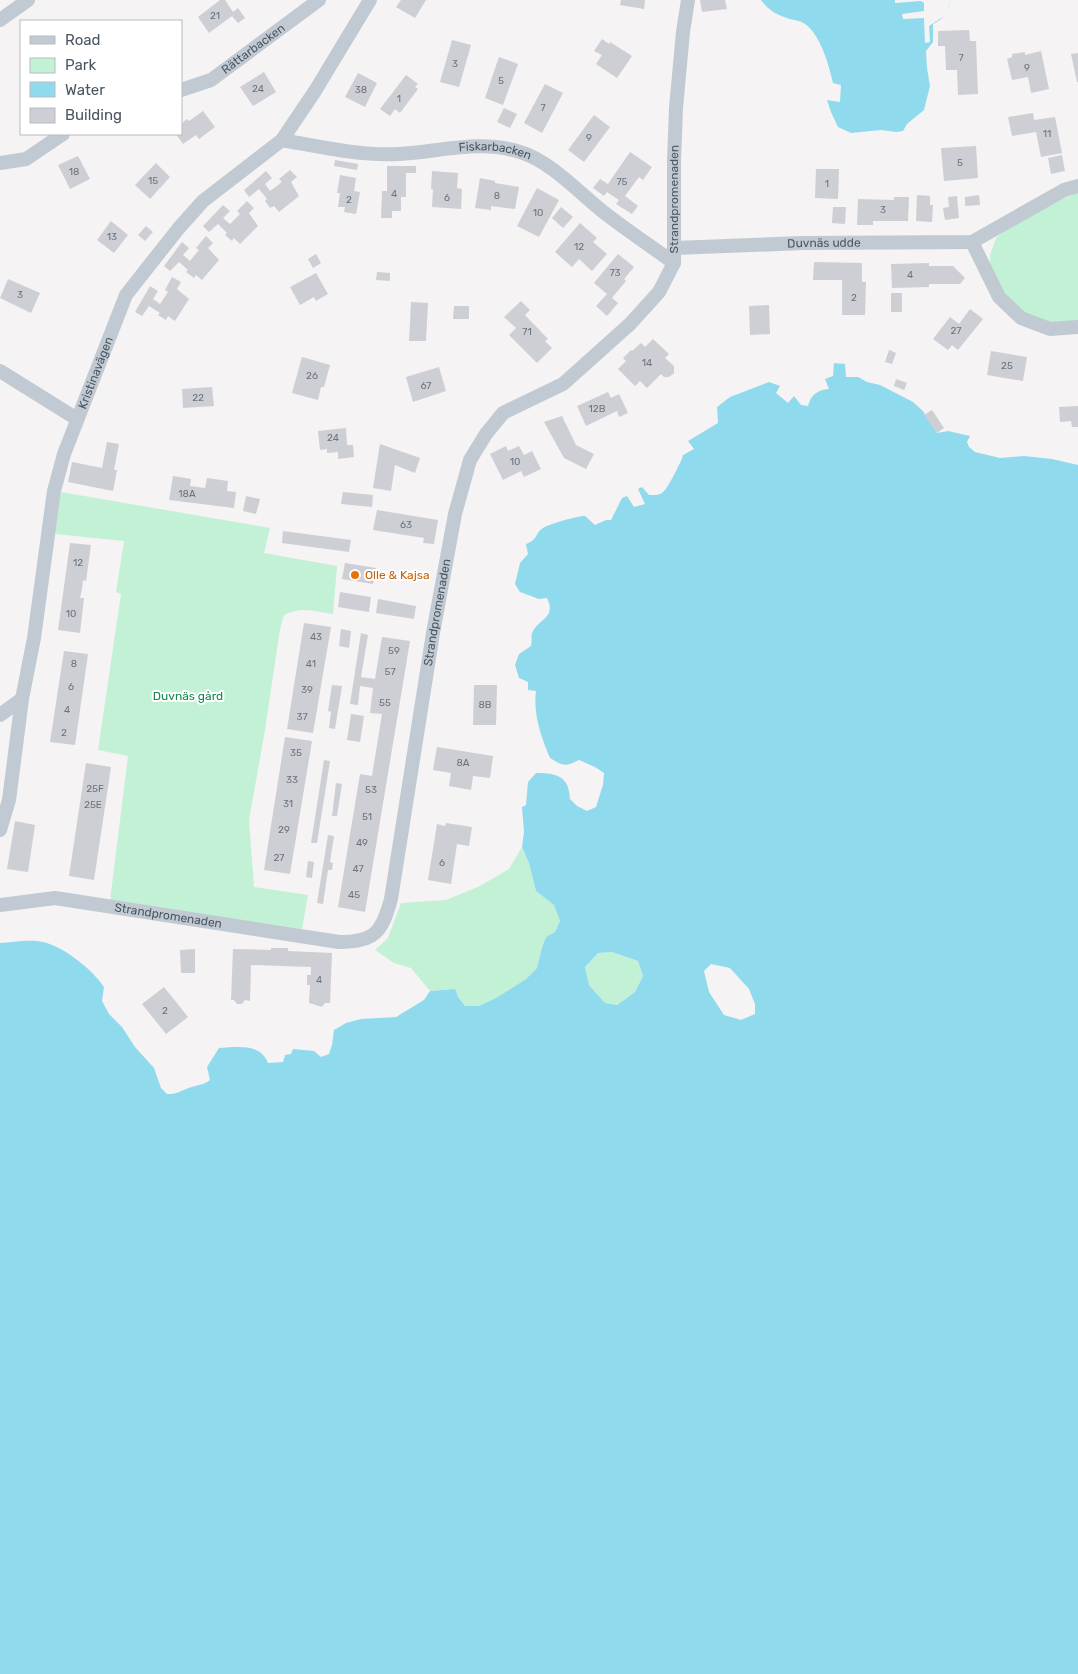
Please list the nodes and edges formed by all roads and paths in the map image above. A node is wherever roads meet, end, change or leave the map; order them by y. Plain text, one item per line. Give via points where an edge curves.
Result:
1 (28, 0) edge
2 (319, 0) edge
3 (370, 0) edge
4 (688, 0) edge
5 (0, 20) edge
6 (182, 90) edge
7 (61, 135) edge
8 (282, 140) junction
9 (0, 163) edge
10 (1078, 186) edge
11 (972, 242) junction
12 (675, 248) junction
13 (674, 263) junction
14 (1078, 327) edge
15 (0, 372) edge
16 (77, 419) junction
17 (22, 700) junction
18 (0, 715) edge
19 (0, 830) edge
20 (0, 905) edge

1 - 5 street
2 - 6 street, Rättarbacken via 211,80
3 - 8 street, Kristinavägen
4 - 12 street, Strandpromenaden via 676,108
7 - 9 street via 26,159
8 - 13 street, Fiskarbacken via 375,154 471,146 520,152 547,165 606,214
8 - 16 street, Kristinavägen via 202,201 126,295
10 - 11 street, Duvnäs udde via 1064,190
11 - 12 street, Duvnäs udde
11 - 14 street via 999,297 1021,318 1050,330
12 - 13 street, Strandpromenaden
13 - 20 street, Strandpromenaden via 659,292 630,324 563,384 503,413 470,460 454,514 391,899 386,919 373,936 339,942 55,898
15 - 16 street
16 - 17 street, Kristinavägen via 54,491
17 - 18 street
17 - 19 street, Kristinavägen via 9,800

